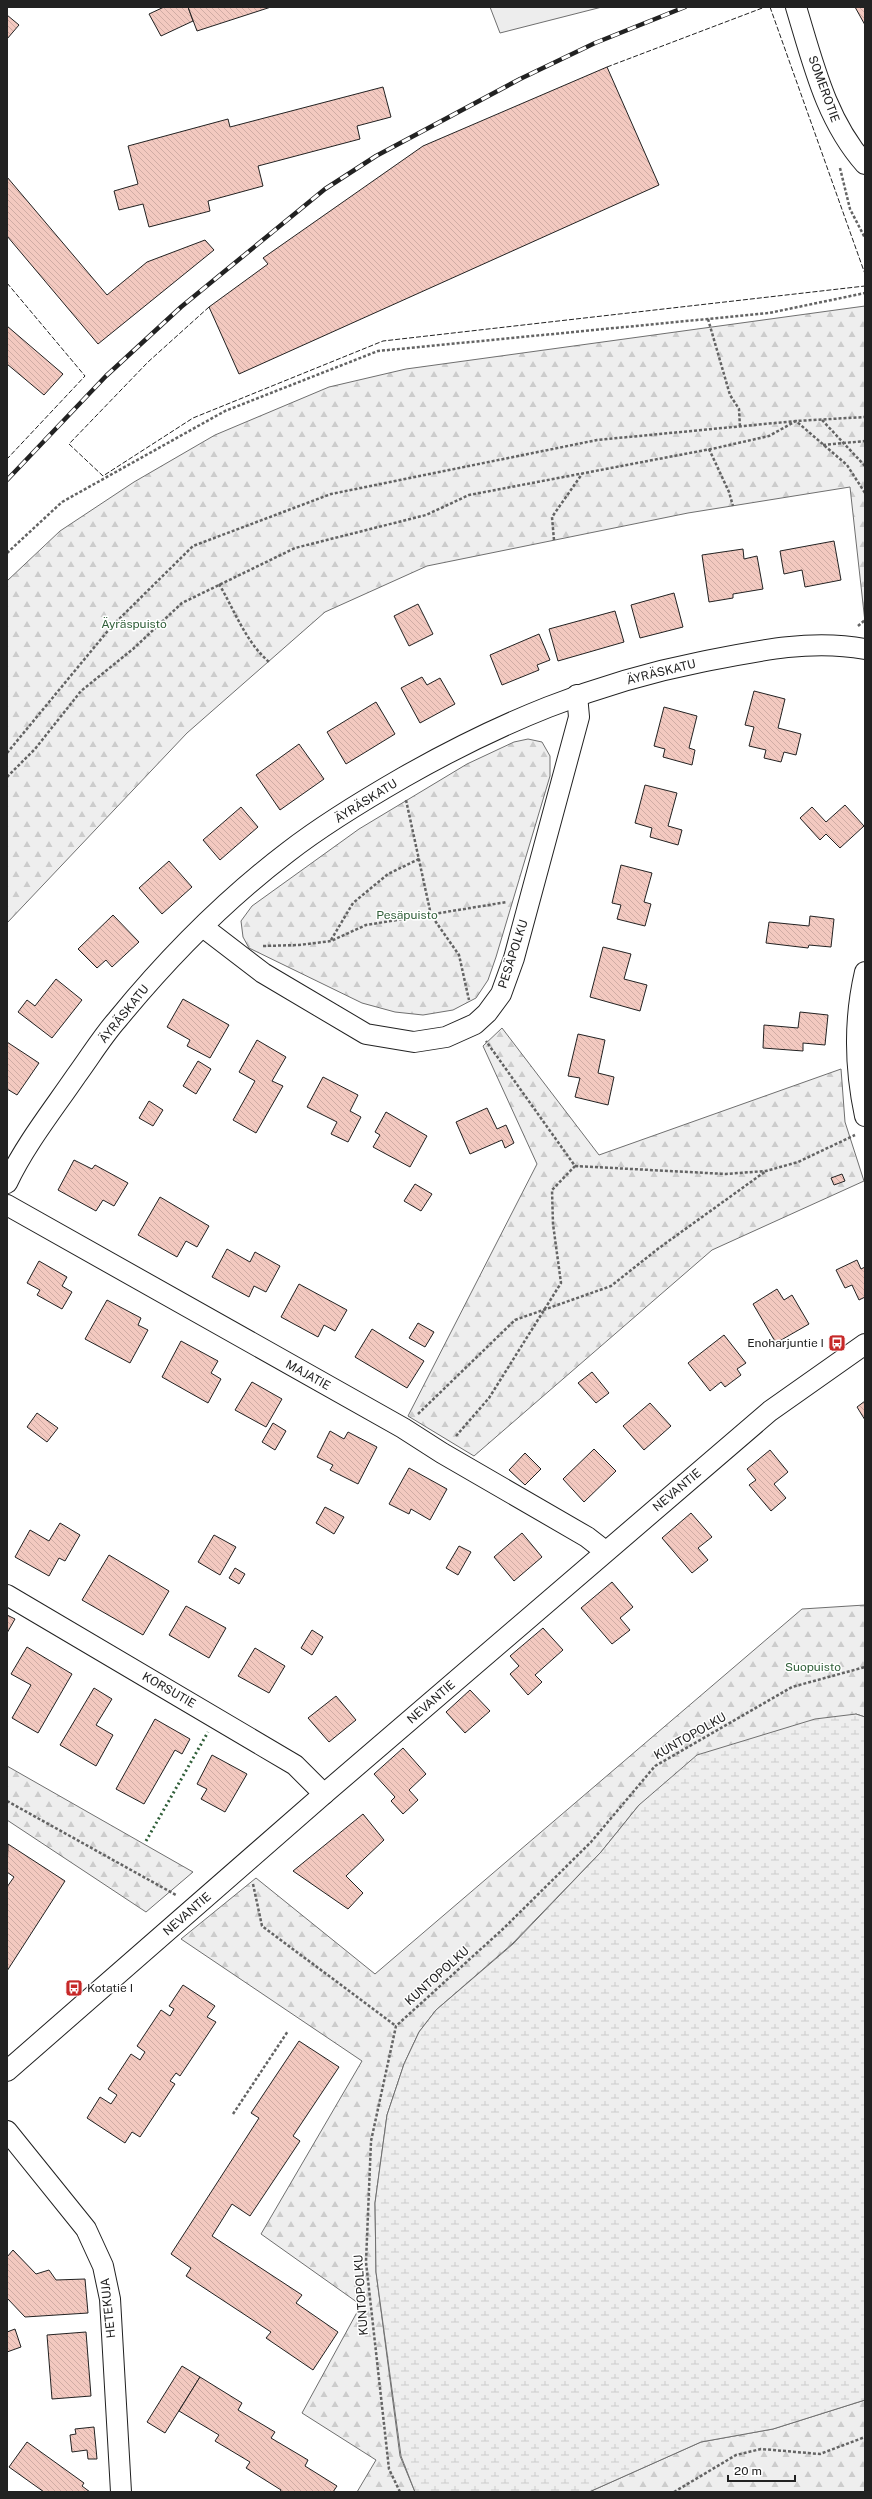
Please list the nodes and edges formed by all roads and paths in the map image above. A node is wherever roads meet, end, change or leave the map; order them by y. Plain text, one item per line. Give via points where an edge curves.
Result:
1 (796, 7) edge
2 (865, 164) edge
3 (839, 166) dead end
4 (865, 238) edge
5 (865, 293) edge
6 (708, 319) junction
7 (865, 417) edge
8 (822, 420) junction
9 (796, 421) junction
10 (740, 426) junction
11 (865, 441) edge
12 (846, 444) junction
13 (823, 445) junction
14 (709, 449) junction
15 (865, 466) edge
16 (583, 474) junction
17 (865, 493) edge
18 (733, 506) dead end
19 (554, 540) dead end
20 (7, 553) edge
21 (219, 584) junction
22 (865, 649) edge
23 (269, 662) dead end
24 (577, 694) junction
25 (7, 753) edge
26 (7, 777) edge
27 (402, 778) junction
28 (419, 859) junction
29 (527, 908) junction
30 (431, 915) junction
31 (204, 927) junction
32 (331, 941) junction
33 (229, 949) junction
34 (865, 972) edge
35 (475, 1024) junction
36 (862, 1125) edge
37 (575, 1166) junction
38 (766, 1171) junction
39 (7, 1183) edge
40 (7, 1205) edge
41 (546, 1309) junction
42 (865, 1344) edge
43 (403, 1428) junction
44 (442, 1453) junction
45 (605, 1552) junction
46 (7, 1595) edge
47 (865, 1667) edge
48 (324, 1794) junction
49 (7, 1801) edge
50 (252, 1880) dead end
51 (178, 1897) dead end
52 (396, 2026) junction
53 (288, 2031) dead end
54 (7, 2071) edge
55 (232, 2114) dead end
56 (7, 2131) edge
57 (865, 2437) edge
58 (121, 2492) edge
59 (400, 2492) edge
60 (674, 2492) edge

1 - 2 street, SOMEROTIE via 826,102 848,146
3 - 4 path via 850,209
5 - 6 path via 769,313
6 - 10 path via 730,395 739,408
6 - 20 path via 378,351 225,411 62,502
7 - 8 path
8 - 9 path
8 - 12 path
9 - 10 path
9 - 13 path
9 - 14 path via 769,436
10 - 25 path via 597,440 331,494 193,546 111,627
11 - 12 path
12 - 13 path
12 - 15 path
13 - 17 path via 847,465
14 - 16 path
14 - 18 path
16 - 19 path via 552,517
16 - 21 path via 470,495 426,515 295,548
21 - 23 path via 246,635 257,651
21 - 26 path via 182,602 133,649 81,691 35,749
22 - 24 street, ÄYRÄSKATU via 808,644 747,653 672,668
24 - 27 street, ÄYRÄSKATU via 454,749
24 - 29 street, PESÄPOLKU via 579,717
27 - 28 path
27 - 31 street, ÄYRÄSKATU via 357,804 288,852
28 - 30 path
28 - 32 path via 388,874 353,903
29 - 30 path via 504,901 458,912
29 - 35 street, PESÄPOLKU via 514,958 500,994
30 - 32 path via 366,925
30 - 35 path via 459,955
31 - 33 street, PESÄPOLKU
31 - 39 street, ÄYRÄSKATU via 165,964 115,1022 20,1156
32 - 33 path
33 - 35 street, PESÄPOLKU via 263,974 366,1034 414,1042 446,1037
34 - 36 street via 858,1024 857,1062
35 - 37 path
36 - 38 path via 798,1162
37 - 38 path via 726,1174
37 - 41 path via 552,1190 562,1283
38 - 41 path via 611,1286
40 - 43 street, MAJATIE
41 - 43 path via 515,1320
41 - 44 path via 489,1398
42 - 45 street, NEVANTIE via 770,1411
43 - 44 street, MAJATIE
44 - 45 street, MAJATIE via 587,1537
45 - 48 street, NEVANTIE
46 - 48 street, KORSUTIE via 295,1765
47 - 52 path, KUNTOPOLKU via 792,1687 655,1766 591,1842 504,1928
48 - 54 street, NEVANTIE
49 - 51 path
50 - 52 path via 262,1926
52 - 59 path, KUNTOPOLKU via 371,2141 366,2262 389,2469
53 - 55 path
56 - 58 street, HETEKUJA via 86,2229 103,2266 110,2299
57 - 60 path via 820,2454 761,2450 736,2455

